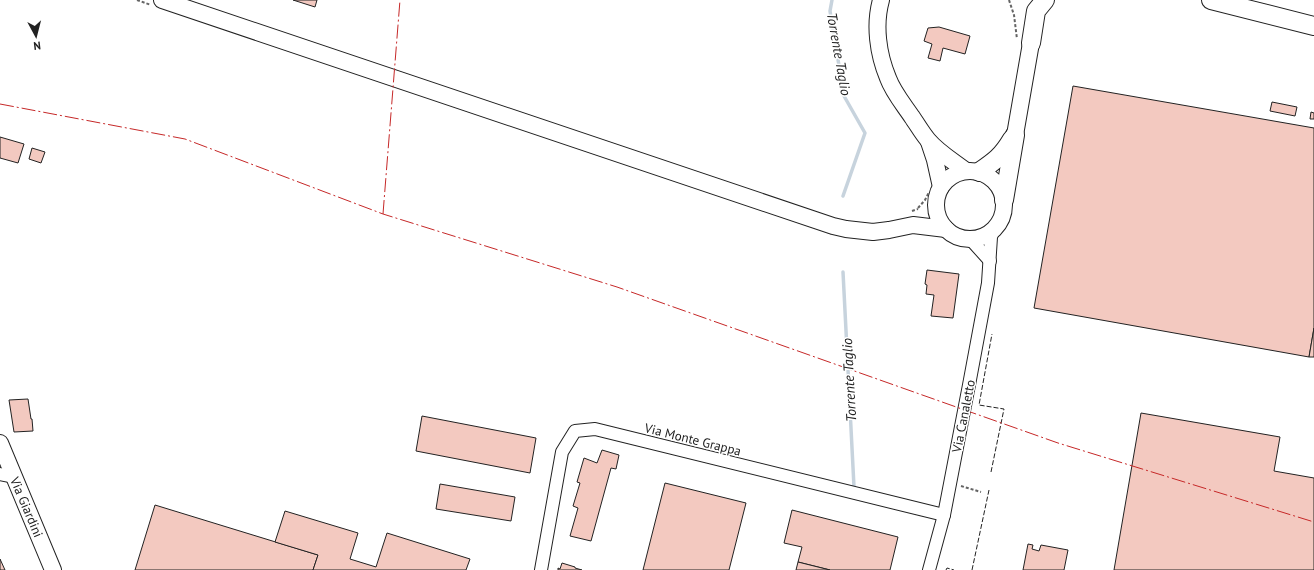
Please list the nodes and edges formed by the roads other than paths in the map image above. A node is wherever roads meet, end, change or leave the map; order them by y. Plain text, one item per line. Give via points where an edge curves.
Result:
1 (162, 0) edge
2 (881, 0) edge
3 (1205, 0) edge
4 (1216, 1) edge
5 (1038, 4) edge
6 (1314, 26) edge
7 (1031, 43) joint
8 (1015, 134) junction
9 (928, 140) junction
10 (972, 171) junction
11 (935, 194) junction
12 (1004, 200) junction
13 (917, 222) junction
14 (946, 229) junction
15 (994, 231) junction
16 (961, 238) junction
17 (990, 261) junction
18 (0, 443) edge
19 (7, 475) edge
20 (944, 515) junction
21 (53, 570) edge
22 (541, 570) edge
23 (929, 570) edge

1 - 13 main road via 833,226 873,232
2 - 9 main road via 877,33 883,65 896,94
3 - 4 highway
4 - 6 highway
5 - 7 highway
7 - 8 main road
8 - 10 highway via 995,162
8 - 12 highway
9 - 10 main road via 947,157
9 - 11 main road via 935,160
10 - 11 main road via 949,178
10 - 12 main road via 985,174 996,182
11 - 13 main road
11 - 14 main road via 938,218
12 - 15 main road via 1004,213
13 - 14 main road
14 - 16 main road
15 - 16 main road via 982,238
15 - 17 street, Via Canaletto via 991,237
16 - 17 street via 972,241
17 - 20 street, Via Canaletto
18 - 19 main road, Via Giardini
19 - 21 main road, Via Giardini
20 - 22 street, Via Monte Grappa via 595,429 575,431 562,452
20 - 23 street, Via Canaletto

